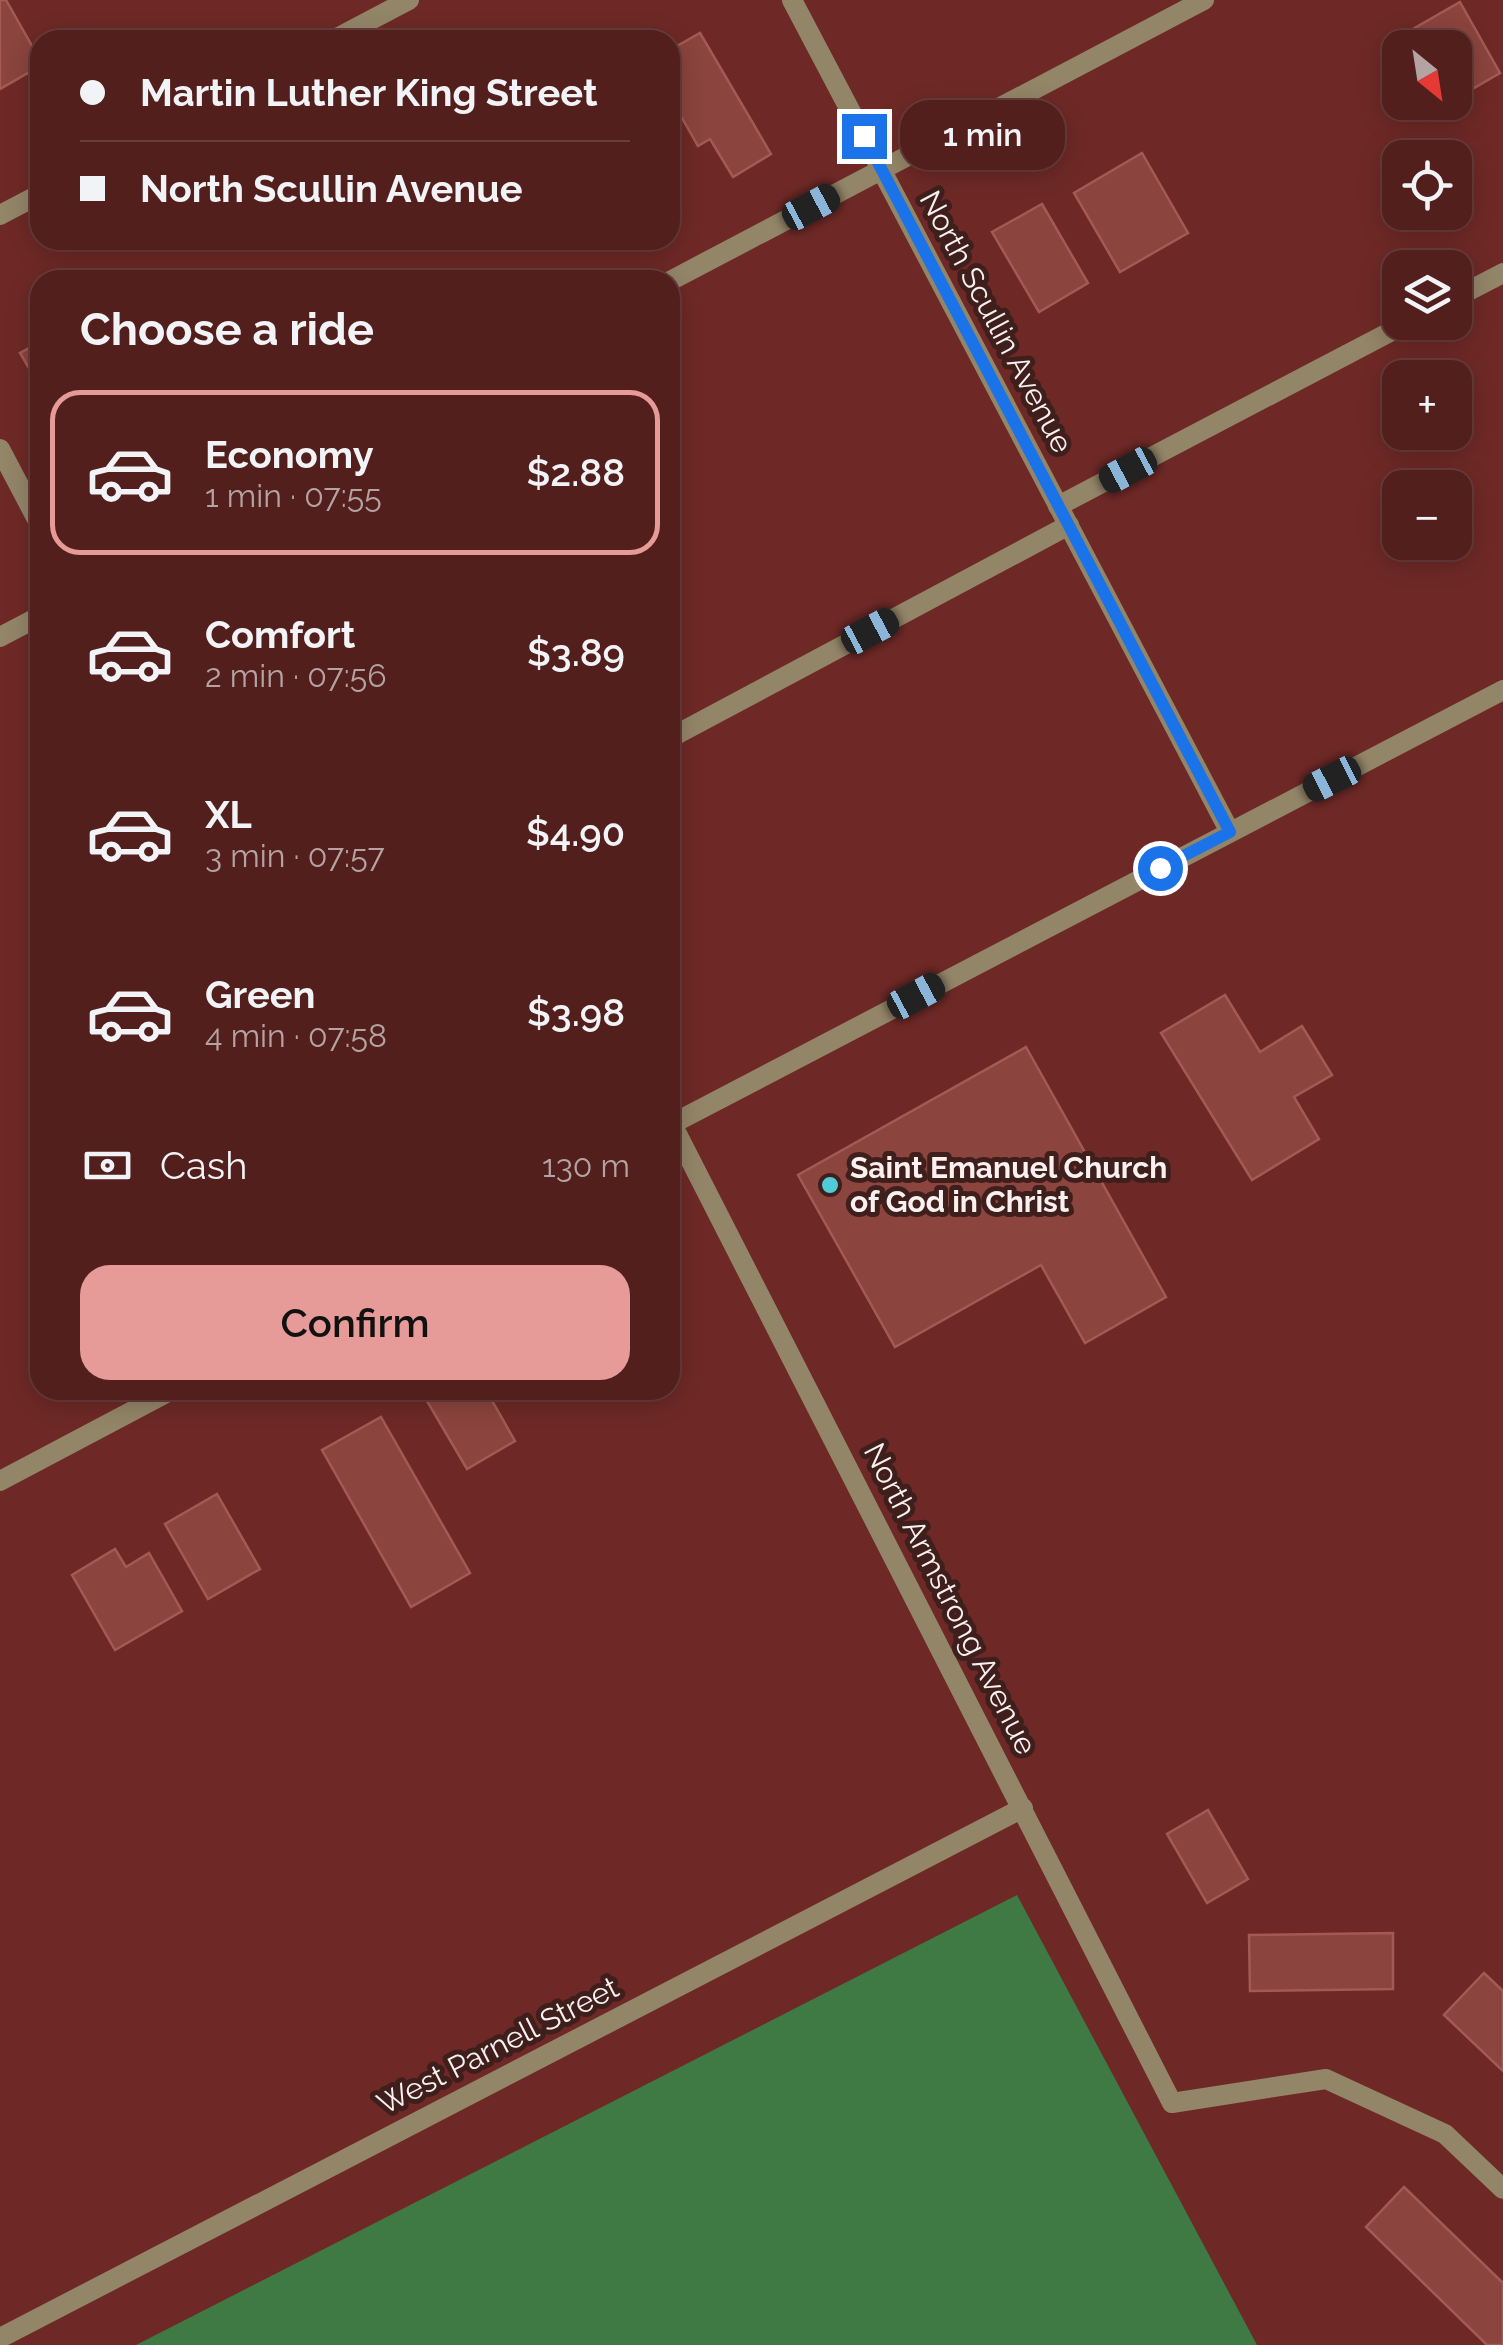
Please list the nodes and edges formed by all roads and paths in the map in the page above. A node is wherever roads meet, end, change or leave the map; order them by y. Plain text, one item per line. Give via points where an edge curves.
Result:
1 (409, 0) edge
2 (792, 0) edge
3 (1204, 0) edge
4 (352, 30) edge
5 (882, 169) junction
6 (30, 199) edge
7 (0, 215) edge
8 (1503, 273) edge
9 (680, 276) edge
10 (1472, 289) edge
11 (1382, 337) edge
12 (0, 449) edge
13 (30, 506) edge
14 (1064, 515) junction
15 (30, 621) edge
16 (0, 637) edge
17 (1503, 690) edge
18 (680, 732) edge
19 (1230, 832) junction
20 (680, 1119) edge
21 (680, 1141) edge
22 (153, 1400) edge
23 (0, 1482) edge
24 (1024, 1808) junction
25 (1503, 2189) edge
26 (0, 2338) edge

1 - 4 street
2 - 5 street, North Scullin Avenue
3 - 5 street
5 - 9 street
5 - 14 street, North Scullin Avenue
6 - 7 street
8 - 10 street
11 - 14 street
12 - 13 street
14 - 18 street
14 - 19 street, North Scullin Avenue
15 - 16 street
17 - 19 street
19 - 20 street
21 - 24 street, North Armstrong Avenue
22 - 23 street
24 - 25 street, North Armstrong Avenue via 1172,2103 1326,2079 1445,2134
24 - 26 street, West Parnell Street

